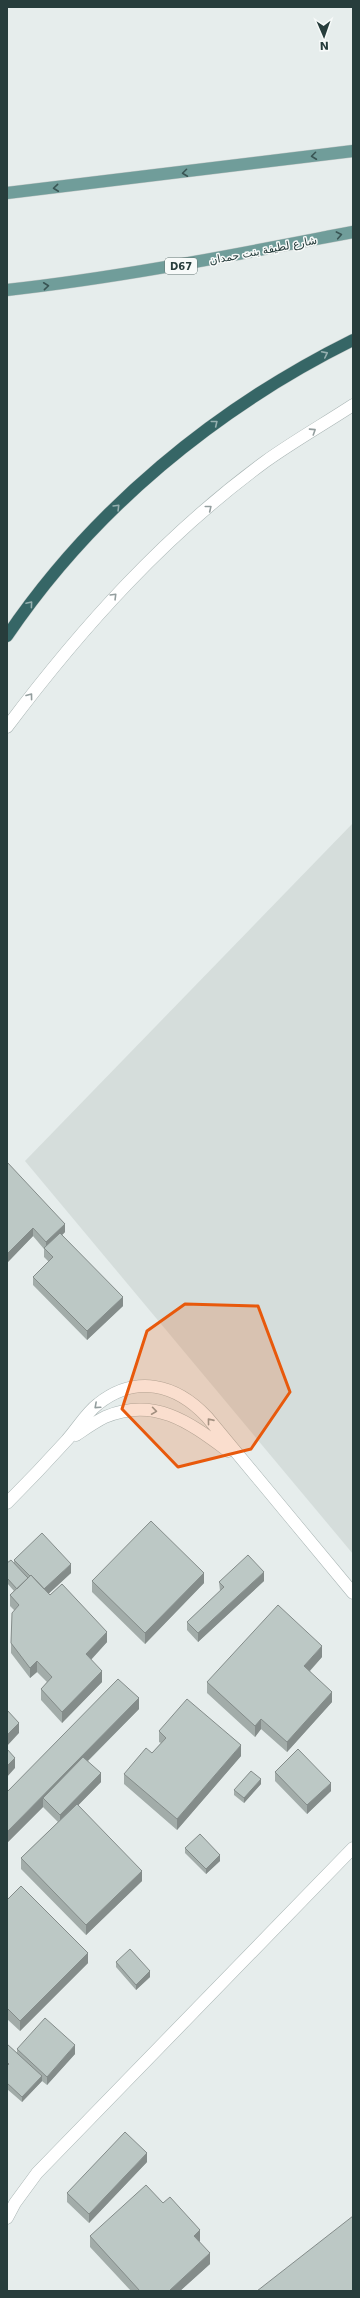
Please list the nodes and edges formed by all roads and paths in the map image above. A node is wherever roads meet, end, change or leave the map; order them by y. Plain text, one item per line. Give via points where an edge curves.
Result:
1 (353, 151) edge
2 (7, 193) edge
3 (353, 232) edge
4 (7, 290) edge
5 (353, 340) edge
6 (353, 405) edge
7 (7, 636) edge
8 (7, 727) edge
9 (66, 1441) junction
10 (243, 1463) junction
11 (7, 1503) edge
12 (353, 1593) edge
13 (353, 1848) edge
14 (7, 2218) edge

1 -> 2 main road
4 -> 3 main road, شارع لطيفة بنت حمدان / D67 via 177,267
7 -> 5 highway via 81,542 149,475 223,416 303,365
8 -> 6 street via 107,603 183,528 267,461
9 -> 10 street via 104,1418 126,1412 154,1411 186,1421
10 -> 9 street via 192,1402 175,1392 155,1386 134,1387 114,1393 97,1404
9 - 11 street
10 - 12 street
13 - 14 street via 42,2168 15,2203

